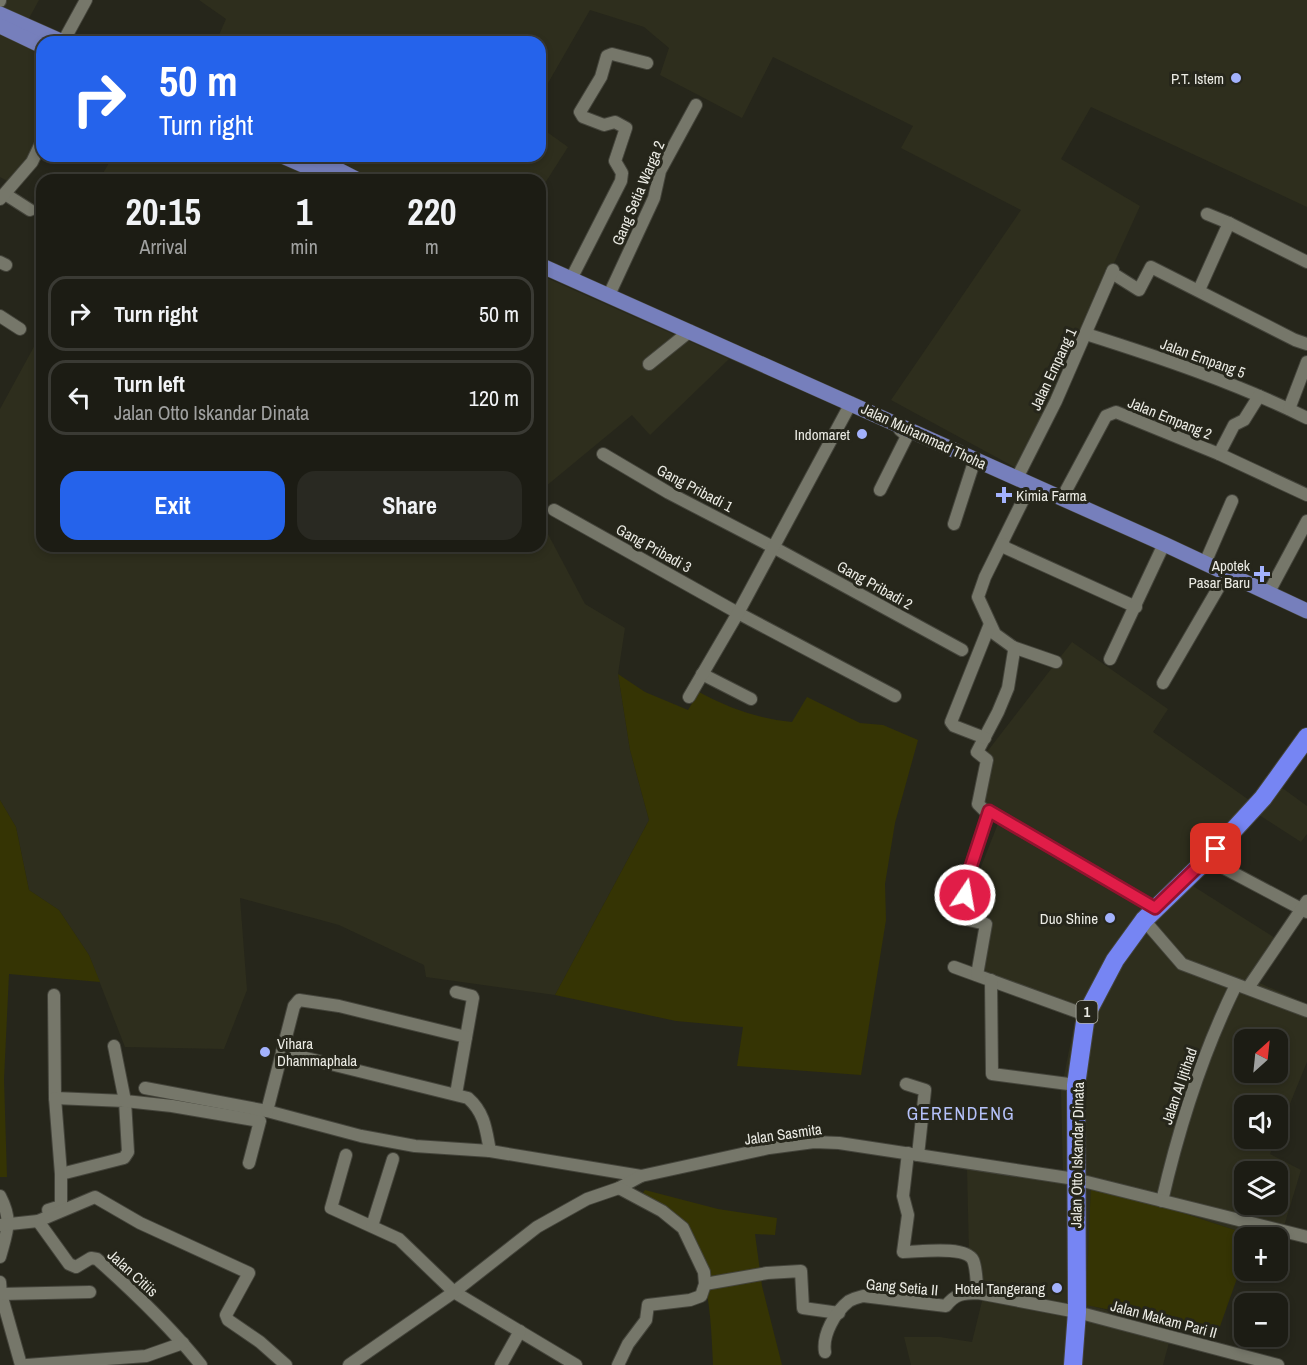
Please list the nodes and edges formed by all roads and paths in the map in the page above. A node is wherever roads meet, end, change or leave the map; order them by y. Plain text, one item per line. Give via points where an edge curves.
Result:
1 (86, 0) edge
2 (0, 14) edge
3 (0, 26) edge
4 (50, 36) edge
5 (66, 36) edge
6 (36, 43) edge
7 (647, 63) dead end
8 (696, 105) dead end
9 (36, 154) edge
10 (296, 162) edge
11 (323, 162) edge
12 (323, 174) edge
13 (346, 174) edge
14 (2, 196) edge
15 (30, 210) dead end
16 (1207, 214) dead end
17 (1229, 223) junction
18 (1307, 262) edge
19 (546, 268) edge
20 (572, 279) junction
21 (1199, 290) junction
22 (609, 295) junction
23 (0, 316) edge
24 (20, 329) dead end
25 (690, 331) junction
26 (1086, 333) junction
27 (1307, 344) edge
28 (1307, 362) edge
29 (649, 364) dead end
30 (1259, 396) junction
31 (851, 403) junction
32 (1288, 409) junction
33 (1307, 418) edge
34 (901, 426) junction
35 (603, 454) dead end
36 (1220, 454) junction
37 (975, 459) junction
38 (1024, 481) junction
39 (880, 490) dead end
40 (1307, 495) edge
41 (1062, 498) junction
42 (1232, 501) dead end
43 (554, 510) dead end
44 (1307, 521) edge
45 (954, 524) dead end
46 (1003, 543) junction
47 (1164, 544) junction
48 (773, 547) junction
49 (1205, 563) junction
50 (1227, 573) junction
51 (1269, 592) junction
52 (1136, 607) junction
53 (1307, 611) edge
54 (738, 612) junction
55 (990, 624) junction
56 (1013, 647) junction
57 (962, 650) dead end
58 (1110, 659) dead end
59 (1056, 662) dead end
60 (702, 674) junction
61 (1162, 683) dead end
62 (895, 696) dead end
63 (689, 697) dead end
64 (751, 699) dead end
65 (985, 738) junction
66 (1305, 743) edge
67 (989, 811) junction
68 (1207, 859) junction
69 (1305, 908) edge
70 (1149, 914) junction
71 (954, 968) dead end
72 (977, 975) junction
73 (991, 980) junction
74 (1242, 987) junction
75 (456, 992) dead end
76 (54, 995) dead end
77 (1307, 1011) edge
78 (1086, 1015) junction
79 (466, 1037) junction
80 (114, 1046) dead end
81 (282, 1052) junction
82 (906, 1084) dead end
83 (1076, 1085) junction
84 (145, 1088) dead end
85 (456, 1094) junction
86 (55, 1098) junction
87 (180, 1100) junction
88 (125, 1101) junction
89 (262, 1114) junction
90 (490, 1151) junction
91 (913, 1154) junction
92 (346, 1155) dead end
93 (393, 1159) dead end
94 (249, 1162) dead end
95 (61, 1174) junction
96 (1075, 1179) junction
97 (629, 1183) junction
98 (0, 1196) edge
99 (1162, 1201) junction
100 (62, 1209) junction
101 (49, 1213) junction
102 (38, 1221) junction
103 (6, 1224) edge
104 (372, 1226) junction
105 (1307, 1237) edge
106 (0, 1257) edge
107 (0, 1282) edge
108 (705, 1284) junction
109 (90, 1292) dead end
110 (454, 1292) junction
111 (978, 1293) junction
112 (1, 1294) edge
113 (1077, 1312) junction
114 (839, 1313) junction
115 (520, 1331) junction
116 (183, 1343) junction
117 (825, 1352) dead end
118 (21, 1365) edge
119 (27, 1365) edge
120 (201, 1365) edge
121 (286, 1365) edge
122 (349, 1365) edge
123 (501, 1365) edge
124 (576, 1365) edge
125 (618, 1365) edge
126 (1073, 1365) edge
127 (1278, 1365) edge

1 - 5 street
2 - 4 main road
3 - 6 main road
7 - 20 street via 607,56 601,77 580,112 582,117 604,125 615,122 626,128 615,161 622,173 621,181
8 - 22 street, Gang Setia Warga 2 via 660,171 654,198
9 - 14 street
10 - 12 main road
11 - 13 main road
14 - 15 street
16 - 17 street
17 - 18 street
17 - 21 street
19 - 20 main road, Jalan Muhammad Thoha
20 - 22 main road, Jalan Muhammad Thoha
21 - 26 street, Jalan Empang 1 via 1151,267 1139,290 1112,272
21 - 27 street
22 - 25 main road, Jalan Muhammad Thoha
23 - 24 street
25 - 29 street
25 - 31 main road, Jalan Muhammad Thoha
26 - 30 street, Jalan Empang 5
26 - 38 street, Jalan Empang 1
28 - 32 street
30 - 32 street, Jalan Empang 5
30 - 36 street via 1244,420 1234,425
31 - 34 main road, Jalan Muhammad Thoha
31 - 48 street
32 - 33 street, Jalan Empang 5
34 - 37 main road, Jalan Muhammad Thoha
34 - 39 street via 907,436
35 - 48 street, Gang Pribadi 1
36 - 40 street, Jalan Empang 2
36 - 41 street, Jalan Empang 2 via 1116,412 1106,416
37 - 38 main road, Jalan Muhammad Thoha
37 - 45 street
38 - 41 main road, Jalan Muhammad Thoha
38 - 46 street, Jalan Empang 1
41 - 47 main road, Jalan Muhammad Thoha
42 - 49 street
43 - 54 street, Gang Pribadi 3
44 - 51 street
46 - 52 street via 1006,548
46 - 55 street, Jalan Empang 1 via 978,597
47 - 49 main road, Jalan Muhammad Thoha
47 - 52 street
48 - 54 street
48 - 57 street, Gang Pribadi 2
49 - 50 main road, Jalan Muhammad Thoha
50 - 51 main road, Jalan Muhammad Thoha
50 - 61 street
51 - 53 main road, Jalan Muhammad Thoha
52 - 58 street
54 - 60 street
54 - 62 street, Gang Pribadi 3
55 - 56 street via 995,634
55 - 65 street via 951,722
56 - 59 street
56 - 65 street via 1008,688
60 - 63 street
60 - 64 street
65 - 67 street via 978,752 987,760 978,804
66 - 68 highway, Jalan Otto Iskandar Dinata / 1 via 1263,798
67 - 70 street
67 - 72 street via 969,872 960,918 986,924
68 - 69 street
68 - 70 highway, Jalan Otto Iskandar Dinata / 1
69 - 74 street, Jalan Al Ijtihad
70 - 74 street via 1182,964
70 - 78 highway, Jalan Otto Iskandar Dinata / 1 via 1115,960
71 - 72 street
72 - 73 street
73 - 78 street
73 - 83 street via 992,1074
74 - 77 street
74 - 99 street, Jalan Al Ijtihad via 1215,1029 1175,1145
75 - 79 street via 473,998
76 - 86 street
78 - 83 highway, Jalan Otto Iskandar Dinata / 1
79 - 81 street via 302,999 294,1006
79 - 85 street
80 - 88 street
81 - 85 street
81 - 89 street
82 - 91 street via 925,1090
83 - 96 highway, Jalan Otto Iskandar Dinata / 1
84 - 87 street
85 - 90 street via 477,1107 485,1122
86 - 88 street
86 - 95 street
87 - 88 street
87 - 89 street
88 - 95 street via 126,1156
89 - 90 street via 415,1146
89 - 94 street
90 - 97 street
91 - 96 street, Jalan Sasmita
91 - 97 street, Jalan Sasmita via 814,1142 770,1148
91 - 111 street via 903,1196 908,1215 903,1252 957,1250 970,1256
92 - 104 street via 331,1208
93 - 104 street
95 - 100 street
96 - 99 street, Jalan Sasmita
96 - 113 highway, Jalan Otto Iskandar Dinata / 1
97 - 108 street via 683,1228 704,1272
97 - 110 street, Jalan Sasmita via 587,1199 537,1227
98 - 103 street via 8,1211
99 - 105 street, Jalan Sasmita
100 - 101 street
100 - 121 street via 95,1197 140,1223 248,1272 226,1315 228,1320
101 - 102 street
101 - 103 street
102 - 103 street
102 - 116 street, Jalan Citiis via 69,1264 76,1267 97,1258
103 - 106 street
104 - 110 street via 399,1239
107 - 112 street
108 - 114 street via 801,1271 803,1308
108 - 125 street via 701,1296 648,1305 646,1320
109 - 112 street
110 - 115 street
110 - 122 street, Jalan Sasmita
111 - 113 street, Gang Setia II
111 - 114 street, Gang Setia II via 954,1296 946,1306 863,1296 850,1300
112 - 118 street
113 - 126 highway, Jalan Otto Iskandar Dinata / 1
113 - 127 street, Jalan Makam Pari II
114 - 117 street, Gang Setia II via 823,1343
115 - 123 street
115 - 124 street
116 - 119 street via 146,1356
116 - 120 street, Jalan Citiis

